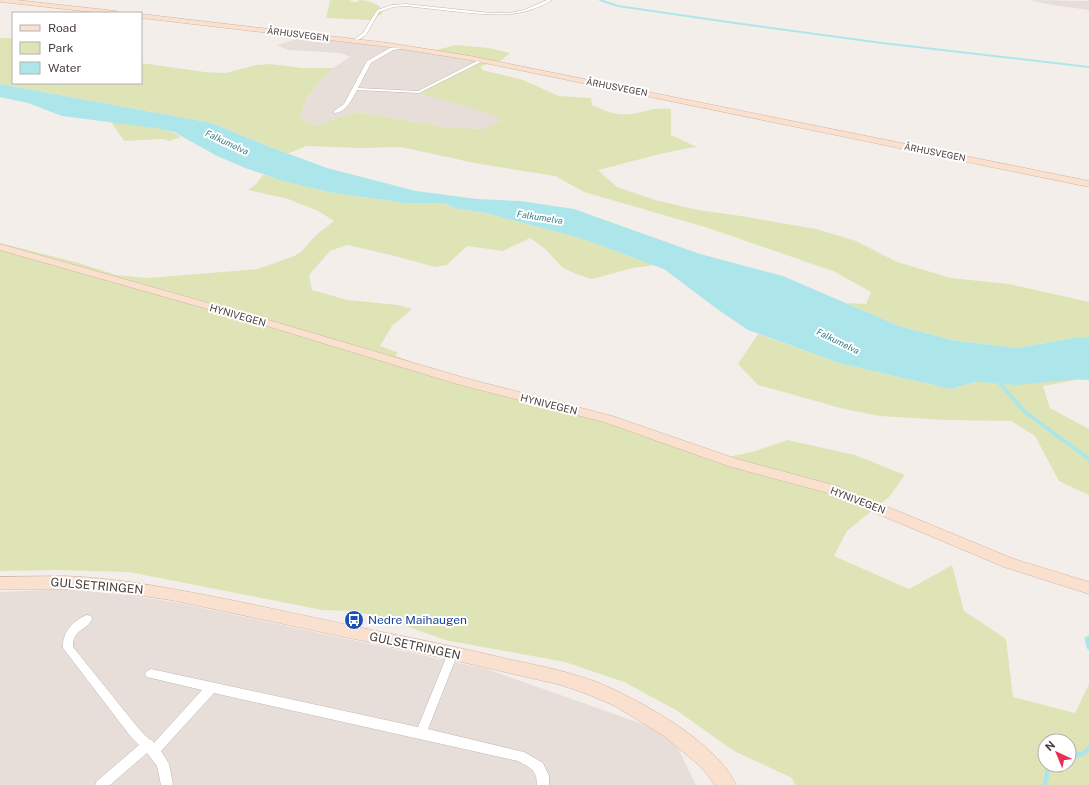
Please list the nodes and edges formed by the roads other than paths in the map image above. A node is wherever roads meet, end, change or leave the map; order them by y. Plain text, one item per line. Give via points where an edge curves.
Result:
1 (1, 0) edge
2 (550, 0) edge
3 (107, 12) edge
4 (142, 16) edge
5 (355, 40) junction
6 (391, 47) junction
7 (483, 60) junction
8 (355, 89) junction
9 (336, 112) dead end
10 (1089, 184) edge
11 (0, 247) edge
12 (0, 583) edge
13 (1089, 588) edge
14 (87, 619) dead end
15 (453, 653) junction
16 (151, 674) dead end
17 (212, 687) junction
18 (421, 733) junction
19 (151, 748) junction
20 (101, 785) edge
21 (167, 785) edge
22 (543, 785) edge
23 (726, 785) edge

1 - 3 street
2 - 5 street via 525,10 505,14 409,5 392,6 378,11 365,34
4 - 5 street, ÅRHUSVEGEN
5 - 6 street, ÅRHUSVEGEN
6 - 7 street, ÅRHUSVEGEN
6 - 8 street via 369,62
7 - 8 street via 419,92
7 - 10 street, ÅRHUSVEGEN
8 - 9 street via 346,105
11 - 13 street, HYNIVEGEN via 461,381 608,419 733,463 861,500 1009,563
12 - 15 street, GULSETRINGEN via 64,582 140,589
14 - 19 street via 74,629 68,648 135,733
15 - 18 street
15 - 23 street, GULSETRINGEN via 561,678 621,701 682,739 707,761
16 - 17 street
17 - 18 street
17 - 19 street
18 - 22 street via 520,756 539,767
19 - 20 street
19 - 21 street via 163,764

